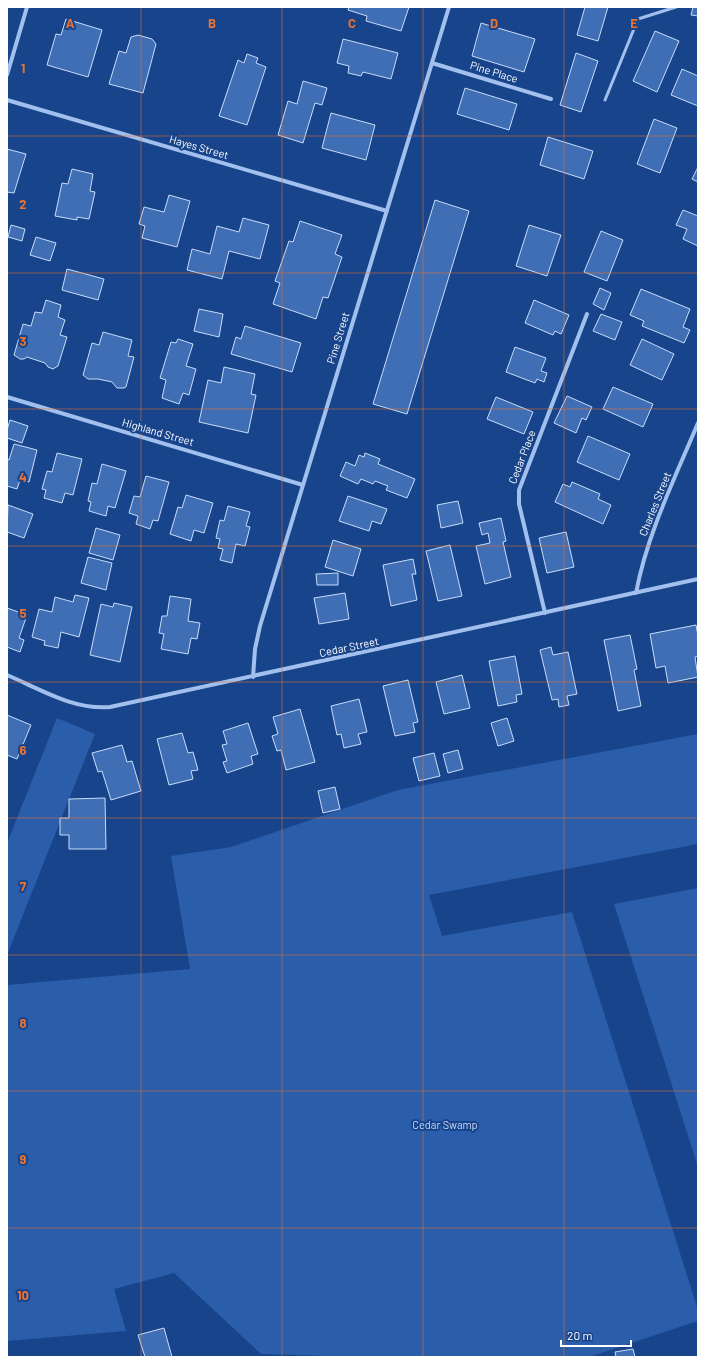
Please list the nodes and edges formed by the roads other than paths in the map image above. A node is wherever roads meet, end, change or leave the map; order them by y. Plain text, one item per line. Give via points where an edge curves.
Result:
1 (27, 7) edge
2 (449, 7) edge
3 (676, 7) edge
4 (432, 63) junction
5 (7, 75) edge
6 (551, 99) dead end
7 (7, 100) edge
8 (605, 100) dead end
9 (387, 211) junction
10 (587, 314) dead end
11 (7, 398) edge
12 (698, 423) edge
13 (303, 485) junction
14 (698, 579) edge
15 (636, 593) junction
16 (545, 613) junction
17 (7, 675) edge
18 (253, 677) junction

1 - 5 street
2 - 4 street, Pine Street
3 - 8 lane via 638,19
4 - 6 street, Pine Place
4 - 9 street, Pine Street
7 - 9 street, Hayes Street
9 - 13 street, Pine Street
10 - 16 street, Cedar Place via 519,490 518,498
11 - 13 street, Highland Street
12 - 15 street, Charles Street via 650,541
13 - 18 street, Pine Street via 260,626
14 - 15 street, Cedar Street
15 - 16 street, Cedar Street
16 - 18 street, Cedar Street
17 - 18 street, Cedar Street via 79,706 100,708 121,706

